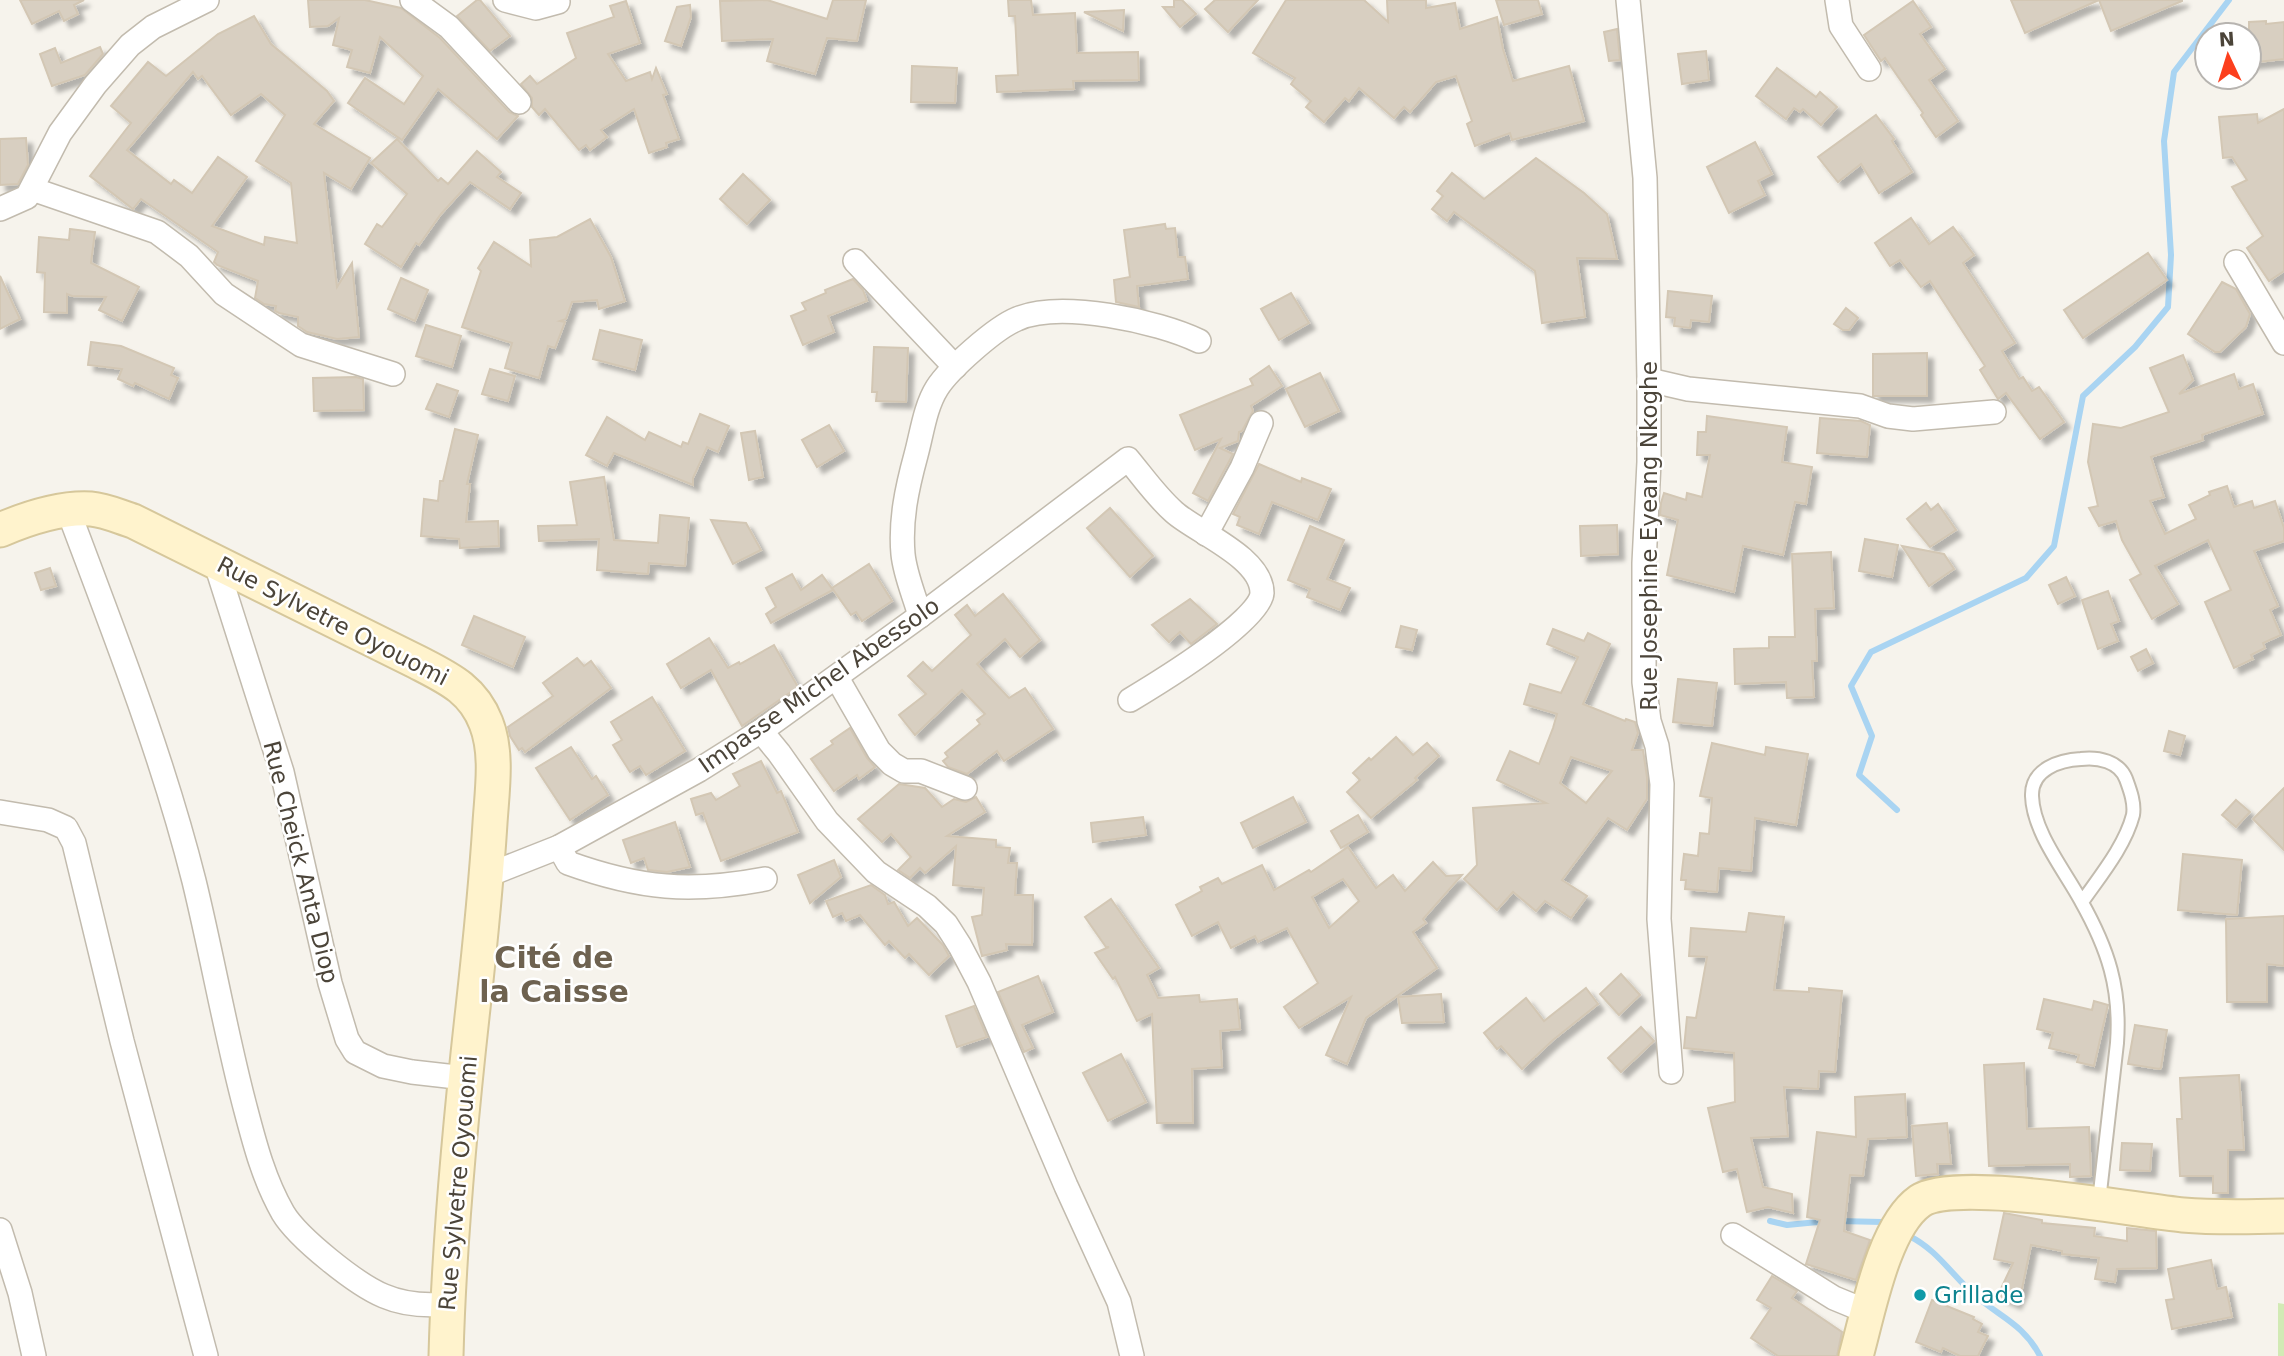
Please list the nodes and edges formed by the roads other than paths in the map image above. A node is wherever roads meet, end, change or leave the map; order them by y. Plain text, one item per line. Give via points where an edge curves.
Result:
1 (207, 0) edge
2 (412, 0) edge
3 (505, 0) edge
4 (1628, 0) edge
5 (1837, 0) edge
6 (558, 2) dead end
7 (1869, 69) dead end
8 (519, 102) dead end
9 (32, 189) junction
10 (0, 209) edge
11 (855, 261) dead end
12 (2236, 262) dead end
13 (1199, 341) dead end
14 (2284, 343) edge
15 (955, 367) junction
16 (393, 374) dead end
17 (1649, 380) junction
18 (1994, 412) dead end
19 (1261, 423) dead end
20 (68, 510) junction
21 (0, 530) edge
22 (1206, 534) junction
23 (215, 561) junction
24 (920, 616) junction
25 (836, 678) junction
26 (1130, 700) dead end
27 (761, 731) junction
28 (965, 788) dead end
29 (0, 812) edge
30 (559, 847) junction
31 (488, 875) junction
32 (765, 879) dead end
33 (2082, 902) junction
34 (1671, 1072) dead end
35 (466, 1078) junction
36 (2098, 1205) junction
37 (2284, 1216) edge
38 (0, 1230) edge
39 (1733, 1235) dead end
40 (447, 1304) junction
41 (1868, 1312) junction
42 (34, 1356) edge
43 (206, 1356) edge
44 (446, 1356) edge
45 (1132, 1356) edge
46 (1856, 1356) edge

1 - 9 street via 153,27 130,45 60,133
2 - 8 street via 449,27
3 - 6 street via 536,8
4 - 17 street, Rue Josephine Eyeang Nkoghe via 1645,178
5 - 7 street via 1841,26
9 - 10 street via 27,197
9 - 16 street via 158,232 223,293 300,345
11 - 15 street
12 - 14 street
13 - 15 street via 1117,317 1051,313 1018,318
15 - 24 street via 936,389 927,412 902,520 904,557
17 - 18 street via 1688,389 1860,406 1913,419
17 - 34 street, Rue Josephine Eyeang Nkoghe via 1644,682 1661,784 1659,919
19 - 22 street
20 - 21 street, Rue Sylvetre Oyouomi
20 - 23 street, Rue Sylvetre Oyouomi via 93,509 133,522
20 - 40 street via 121,646 160,765 194,882 225,1029 265,1177 285,1216 348,1274 384,1296 419,1306
22 - 24 street, Impasse Michel Abessolo via 1165,504 1128,459
22 - 26 street via 1233,550 1247,565 1262,591 1260,602 1201,655
23 - 31 street, Rue Sylvetre Oyouomi via 455,682 474,699 487,725 492,753
23 - 35 street, Rue Cheick Anta Diop via 282,772 347,1038 355,1052 383,1066
24 - 25 street, Impasse Michel Abessolo
25 - 27 street, Impasse Michel Abessolo
25 - 28 street via 891,764
27 - 30 street, Impasse Michel Abessolo
27 - 45 street via 827,821 876,872 927,906 960,946 1119,1302
29 - 43 street via 48,820 66,828 74,843
30 - 31 street, Impasse Michel Abessolo
30 - 32 street via 568,863 632,883 724,887
31 - 35 street, Rue Sylvetre Oyouomi
33 - 33 lane via 2053,855 2032,796 2041,773 2056,762 2084,758 2109,761 2124,774 2133,813 2124,836
33 - 36 lane via 2113,972 2119,1016
35 - 40 street, Rue Sylvetre Oyouomi
36 - 37 street via 2233,1218
36 - 41 street via 1981,1192 1938,1194 1920,1201 1893,1238
38 - 42 street
39 - 41 street via 1834,1298
40 - 44 street, Rue Sylvetre Oyouomi
41 - 46 street

